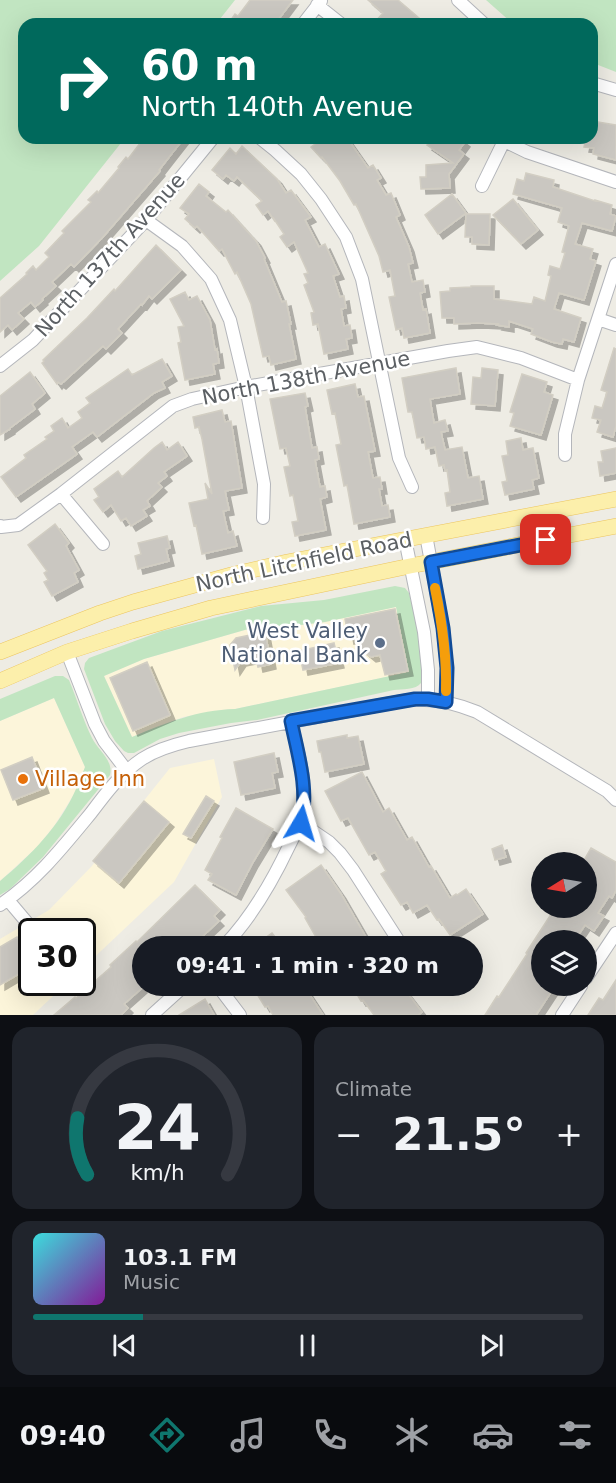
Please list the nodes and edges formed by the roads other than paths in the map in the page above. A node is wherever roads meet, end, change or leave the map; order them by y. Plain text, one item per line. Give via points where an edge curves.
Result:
1 (458, 0) edge
2 (319, 3) edge
3 (471, 13) junction
4 (308, 18) edge
5 (335, 18) edge
6 (467, 18) edge
7 (477, 18) edge
8 (598, 85) edge
9 (616, 90) edge
10 (208, 144) edge
11 (268, 144) edge
12 (499, 144) edge
13 (510, 144) edge
14 (616, 182) edge
15 (482, 186) dead end
16 (146, 220) junction
17 (616, 264) edge
18 (598, 319) junction
19 (616, 325) edge
20 (380, 363) junction
21 (0, 366) edge
22 (578, 380) junction
23 (246, 387) junction
24 (565, 456) dead end
25 (412, 487) dead end
26 (61, 494) junction
27 (616, 499) edge
28 (263, 518) dead end
29 (0, 526) edge
30 (616, 526) edge
31 (426, 535) junction
32 (405, 539) junction
33 (103, 544) dead end
34 (431, 562) junction
35 (410, 566) junction
36 (0, 652) edge
37 (67, 652) junction
38 (0, 681) edge
39 (428, 699) junction
40 (446, 702) junction
41 (291, 721) junction
42 (127, 771) junction
43 (616, 800) edge
44 (301, 823) junction
45 (4, 902) edge
46 (21, 918) edge
47 (616, 933) edge
48 (233, 936) edge
49 (395, 936) edge
50 (597, 962) edge
51 (173, 996) edge
52 (226, 996) edge
53 (574, 996) edge
54 (152, 1015) edge
55 (240, 1015) edge
56 (562, 1015) edge

1 - 3 street
2 - 4 street
2 - 5 street
3 - 6 street
3 - 7 street
8 - 9 street
10 - 16 street, North 137th Avenue
11 - 20 street via 301,174 346,237 362,279
12 - 15 street
13 - 14 street
16 - 21 street, North 137th Avenue via 33,340
16 - 23 street via 182,246 211,279 230,320
17 - 18 street
18 - 19 street
18 - 22 street
20 - 22 street, North 138th Avenue via 477,347 521,358
20 - 23 street, North 138th Avenue
20 - 25 street via 399,458
22 - 24 street via 565,434
23 - 26 street, North 138th Avenue via 173,406
23 - 28 street via 264,484
26 - 29 street, North 138th Avenue via 18,525
26 - 33 street
27 - 31 main road, North Litchfield Road
30 - 34 main road, North Litchfield Road
31 - 32 main road, North Litchfield Road
31 - 34 street
32 - 35 street
32 - 36 main road, North Litchfield Road via 269,566 171,591 100,613
34 - 35 main road, North Litchfield Road
34 - 40 street via 443,628
35 - 37 main road, North Litchfield Road via 207,609
35 - 39 street via 424,632
37 - 38 main road, North Litchfield Road
37 - 42 street via 95,724
39 - 40 street
39 - 41 street
40 - 43 street via 493,720
41 - 42 street via 173,745 141,759
41 - 44 street via 303,780
42 - 45 street via 46,868
44 - 48 street via 261,898
44 - 49 street via 340,853
45 - 46 street
47 - 50 street
51 - 54 street
52 - 55 street
53 - 56 street

